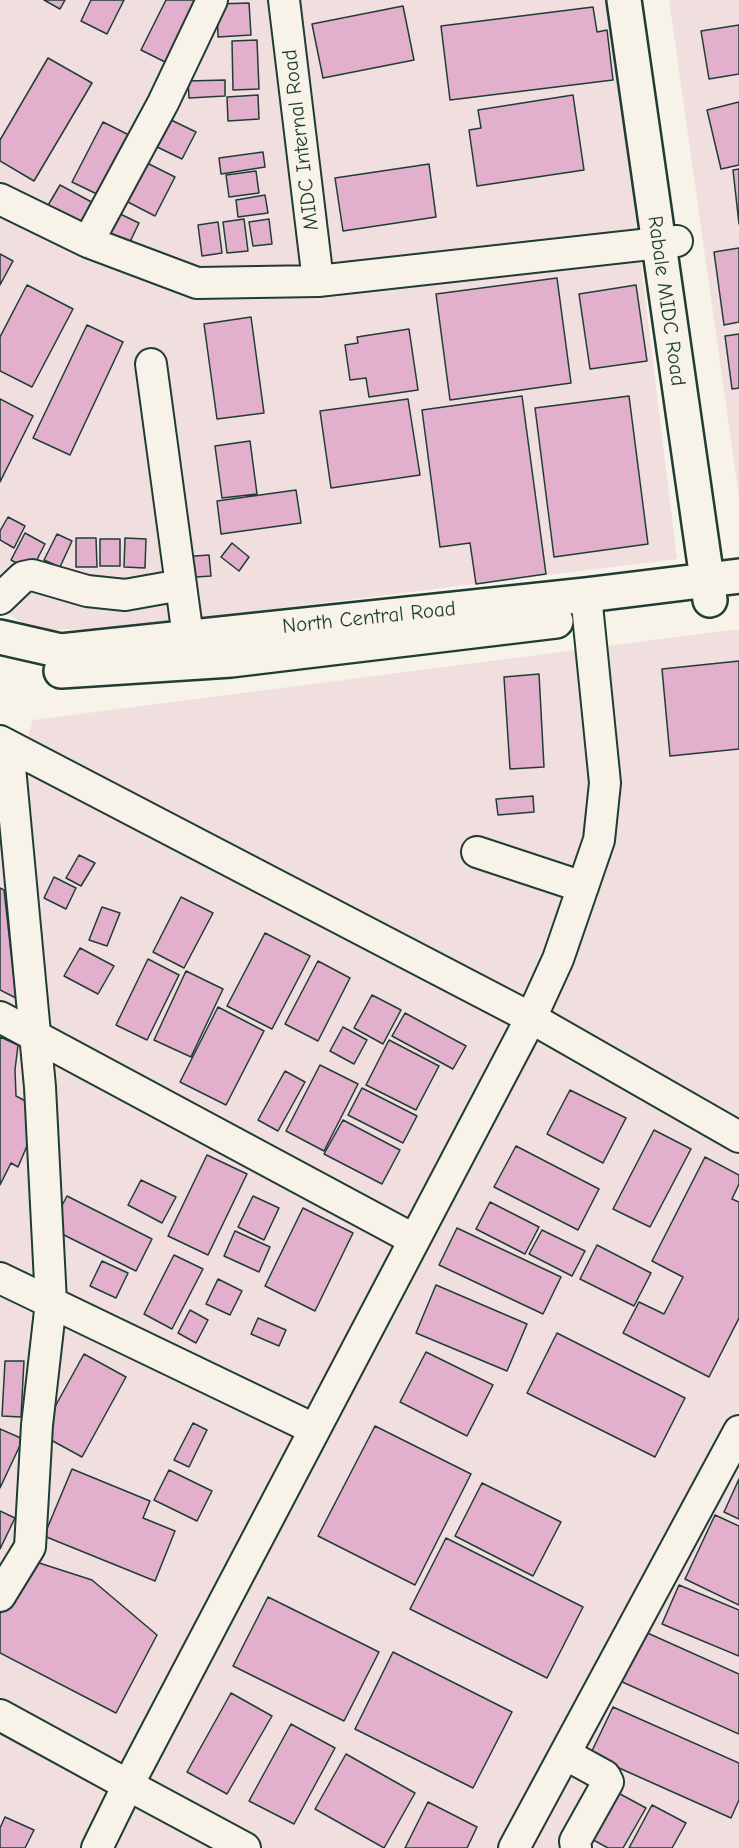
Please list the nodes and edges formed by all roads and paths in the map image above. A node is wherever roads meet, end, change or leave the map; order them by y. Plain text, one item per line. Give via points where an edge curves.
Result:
1 (212, 0) edge
2 (284, 0) edge
3 (624, 0) edge
4 (642, 0) edge
5 (0, 199) edge
6 (88, 242) junction
7 (667, 242) junction
8 (318, 281) junction
9 (151, 364) dead end
10 (181, 585) junction
11 (725, 589) edge
12 (0, 598) edge
13 (588, 606) junction
14 (0, 637) edge
15 (188, 637) junction
16 (0, 660) edge
17 (4, 744) edge
18 (477, 852) dead end
19 (583, 887) junction
20 (0, 1017) edge
21 (531, 1018) junction
22 (34, 1035) junction
23 (739, 1137) edge
24 (413, 1239) junction
25 (0, 1278) edge
26 (51, 1302) junction
27 (314, 1429) junction
28 (739, 1431) edge
29 (0, 1596) edge
30 (0, 1715) edge
31 (565, 1754) junction
32 (128, 1785) junction
33 (540, 1799) junction
34 (587, 1821) junction
35 (97, 1848) edge
36 (245, 1848) edge
37 (514, 1848) edge
38 (576, 1848) edge

1 - 6 street via 163,103
2 - 8 street, MIDC Internal Road
3 - 7 main road, Rabale MIDC Road
4 - 7 main road, Rabale MIDC Road
5 - 6 street
6 - 8 street via 197,283
7 - 8 street
7 - 11 main road, Rabale MIDC Road
9 - 10 street
10 - 12 street via 125,595 87,591 32,575 22,577
10 - 15 street
11 - 13 main road, North Central Road
13 - 15 main road, North Central Road
13 - 16 main road, North Central Road via 231,660 70,672
13 - 19 street via 605,783 599,840
14 - 15 main road, North Central Road via 61,651
17 - 21 street
17 - 22 street
18 - 19 street
19 - 21 street via 558,959
20 - 22 street
21 - 23 street
21 - 24 street
22 - 24 street
22 - 26 street
24 - 27 street
25 - 26 street
26 - 27 street
26 - 29 street via 37,1425 30,1547
27 - 32 street
28 - 31 street
30 - 32 street
31 - 33 street
31 - 34 street via 607,1779
32 - 35 street
32 - 36 street
33 - 34 street
33 - 37 street
34 - 38 street

